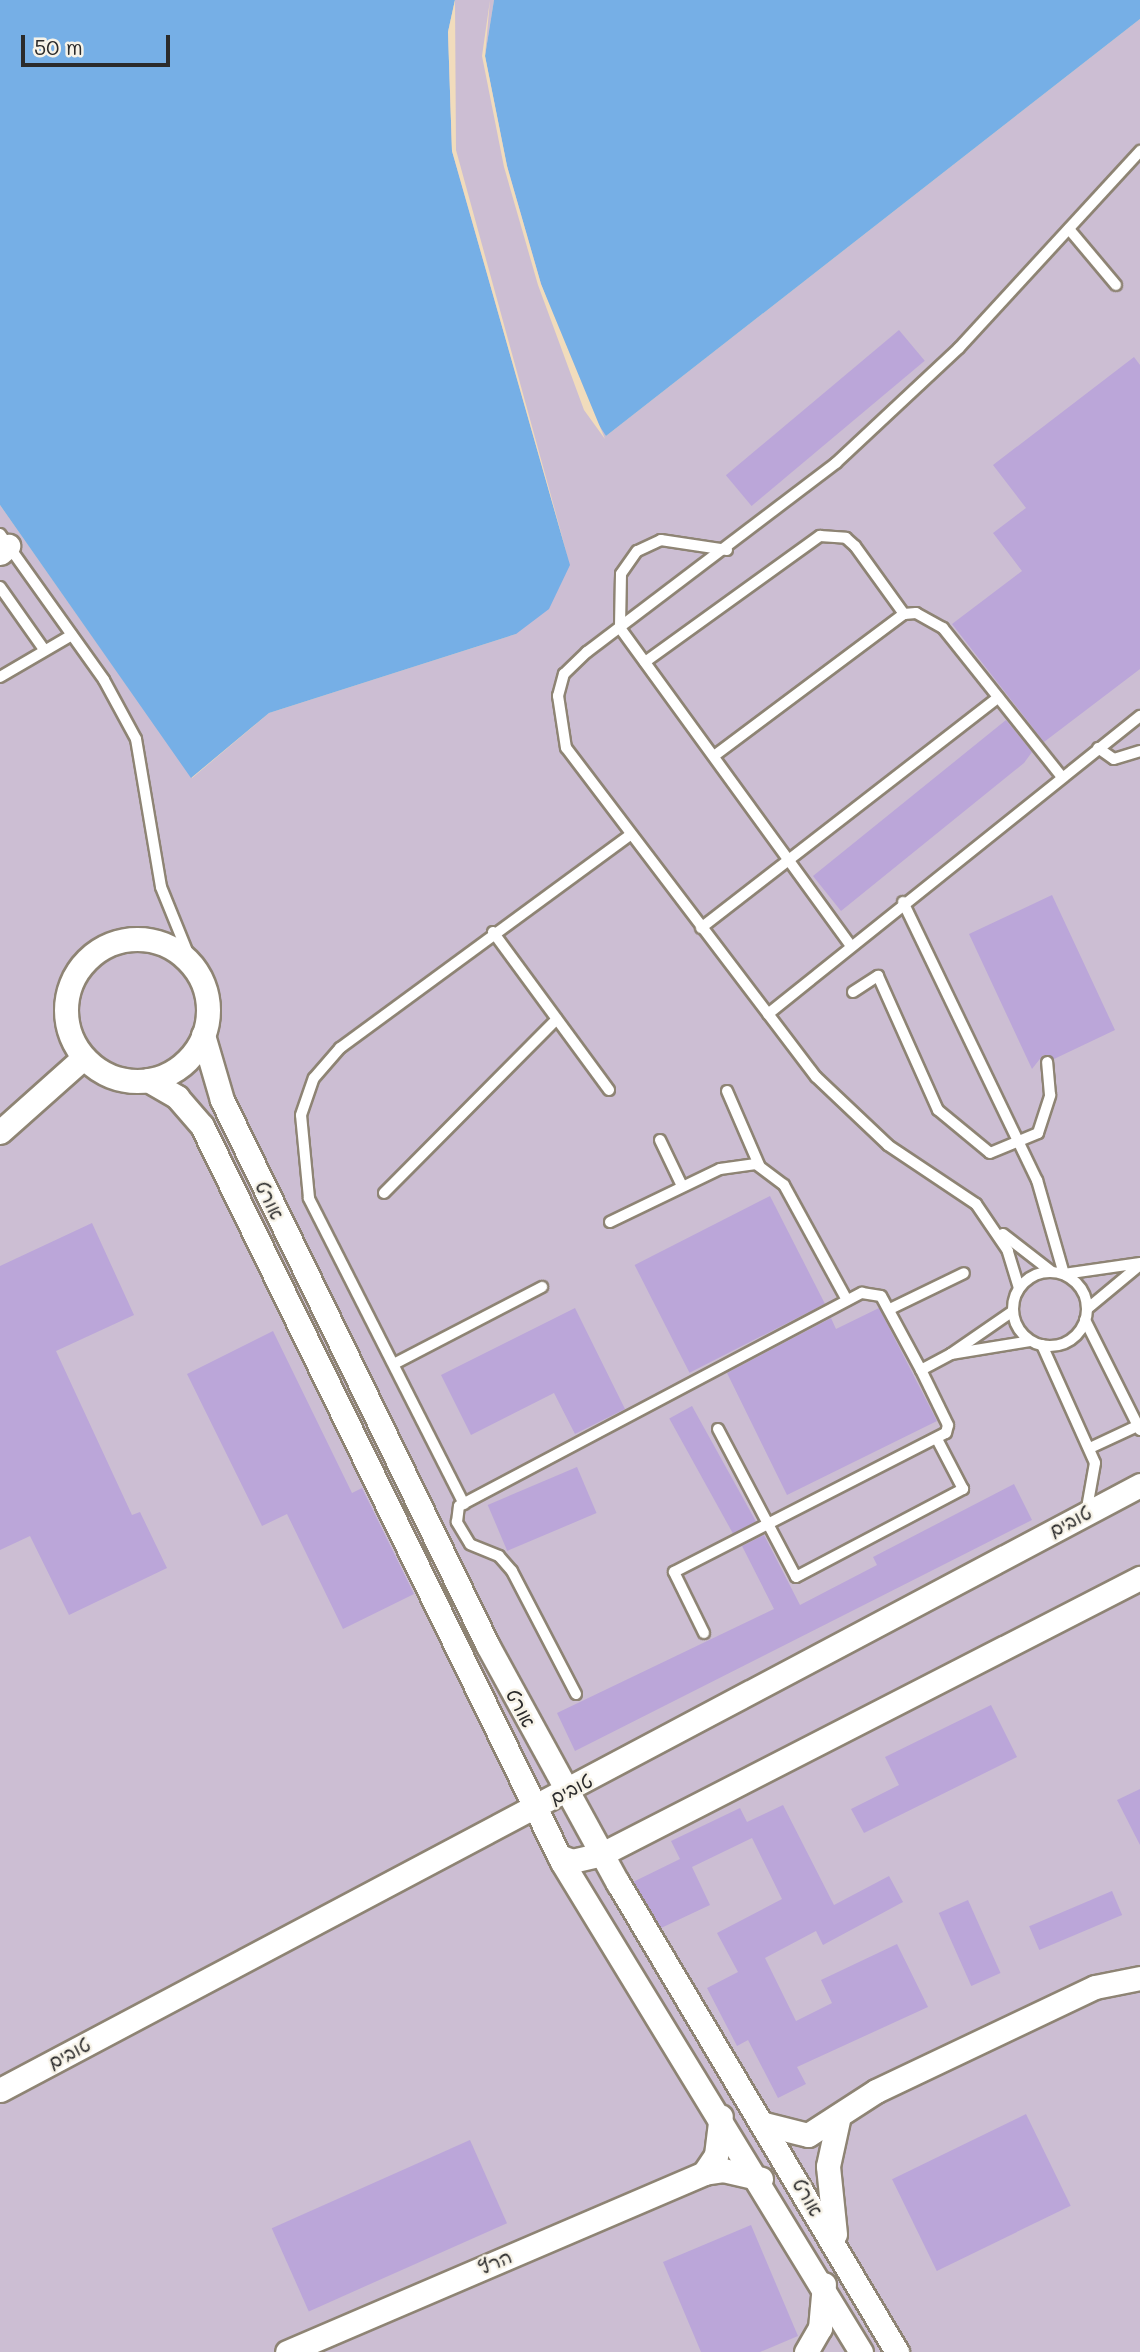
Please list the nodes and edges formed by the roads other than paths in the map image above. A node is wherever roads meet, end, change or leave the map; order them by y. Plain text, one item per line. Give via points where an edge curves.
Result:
1 (1139, 155) edge
2 (1069, 229) junction
3 (1116, 285) dead end
4 (3, 544) edge
5 (728, 550) junction
6 (0, 587) edge
7 (904, 614) junction
8 (620, 628) junction
9 (72, 635) junction
10 (43, 648) junction
11 (645, 662) junction
12 (0, 677) edge
13 (998, 698) junction
14 (1140, 716) edge
15 (1098, 748) junction
16 (1140, 751) edge
17 (714, 756) junction
18 (1061, 776) junction
19 (630, 835) junction
20 (788, 857) junction
21 (903, 902) junction
22 (701, 928) junction
23 (493, 932) junction
24 (850, 944) junction
25 (194, 966) junction
26 (853, 992) dead end
27 (768, 1014) junction
28 (557, 1019) junction
29 (203, 1035) junction
30 (83, 1058) junction
31 (1047, 1062) dead end
32 (148, 1080) junction
33 (609, 1090) dead end
34 (727, 1091) dead end
35 (0, 1132) edge
36 (660, 1140) dead end
37 (1021, 1143) junction
38 (759, 1165) junction
39 (682, 1186) junction
40 (384, 1193) dead end
41 (610, 1222) dead end
42 (995, 1227) junction
43 (1140, 1264) edge
44 (1052, 1272) junction
45 (964, 1273) dead end
46 (1064, 1274) junction
47 (542, 1287) dead end
48 (1019, 1287) junction
49 (848, 1300) junction
50 (890, 1309) junction
51 (1013, 1311) junction
52 (1086, 1315) junction
53 (1037, 1343) junction
54 (951, 1354) junction
55 (394, 1364) junction
56 (921, 1370) junction
57 (1138, 1428) edge
58 (718, 1429) dead end
59 (937, 1438) junction
60 (1090, 1448) junction
61 (1140, 1485) edge
62 (464, 1504) junction
63 (1083, 1514) junction
64 (768, 1524) junction
65 (1140, 1578) edge
66 (704, 1633) dead end
67 (576, 1694) dead end
68 (567, 1791) junction
69 (535, 1807) junction
70 (602, 1854) junction
71 (559, 1856) junction
72 (1140, 1978) edge
73 (0, 2090) edge
74 (721, 2116) junction
75 (838, 2120) junction
76 (764, 2124) junction
77 (704, 2173) junction
78 (761, 2179) junction
79 (838, 2248) junction
80 (824, 2284) junction
81 (287, 2352) edge
82 (806, 2352) edge
83 (862, 2352) edge
84 (897, 2352) edge

1 - 2 lane
2 - 3 lane
2 - 5 lane via 959,348 836,463
4 - 9 lane
5 - 8 lane
5 - 8 lane via 661,540 638,551 621,574
6 - 10 lane
7 - 11 lane via 846,538 820,536
7 - 13 lane via 923,615 943,628
7 - 17 lane
8 - 11 lane
8 - 19 lane via 564,674 557,723 566,748
9 - 10 lane
9 - 25 lane via 136,739 161,887
10 - 12 lane
11 - 17 lane
13 - 18 lane
13 - 20 lane
14 - 15 lane
15 - 16 lane via 1114,759
15 - 18 lane
17 - 20 lane
18 - 21 lane
19 - 22 lane
19 - 23 lane
20 - 22 lane
20 - 24 lane
21 - 24 lane
21 - 37 lane
22 - 27 lane
23 - 28 lane
23 - 55 lane via 340,1048 314,1078 301,1115 309,1198
24 - 27 lane
25 - 29 street via 208,1006
25 - 30 street via 177,950 145,939 110,943 91,955 67,993 71,1038
26 - 37 lane via 877,976 950,1124 990,1153
27 - 42 lane via 816,1077 888,1145 976,1204
28 - 33 lane
28 - 40 lane
29 - 32 street via 183,1065
29 - 68 street, אורט via 240,1137 443,1558
30 - 32 street via 121,1080
30 - 35 street
31 - 37 lane via 1046,1119
32 - 69 street, אורט via 177,1097 202,1125
34 - 38 lane
36 - 39 lane
37 - 46 lane
38 - 39 lane via 739,1162
38 - 49 lane via 784,1185
39 - 41 lane
42 - 44 lane
42 - 48 lane
43 - 46 lane
43 - 52 lane
44 - 46 lane
44 - 48 lane
45 - 50 lane
46 - 52 lane via 1083,1290
47 - 55 lane
48 - 51 lane
49 - 50 lane via 872,1292
49 - 62 lane
50 - 56 lane
51 - 53 lane
51 - 54 lane
52 - 53 lane via 1066,1342
52 - 57 lane
53 - 54 lane
53 - 60 lane
54 - 56 lane
55 - 62 lane
56 - 59 lane via 948,1425
57 - 60 lane
58 - 64 lane
59 - 64 lane
59 - 64 lane via 963,1489 796,1577
60 - 63 lane via 1096,1484
61 - 63 street, טובים
62 - 67 lane via 457,1522 470,1544 499,1556 512,1571
63 - 68 street, טובים
64 - 66 lane via 674,1572
65 - 70 street
68 - 69 street, טובים
68 - 70 street, אורט
69 - 71 street, אורט
69 - 73 street, טובים
70 - 71 street via 572,1861
70 - 76 street, אורט
71 - 74 street, אורט
72 - 75 street via 1096,1987 876,2091
74 - 77 street via 716,2155
74 - 78 street, אורט
75 - 76 street via 794,2136
75 - 79 street via 828,2166
76 - 79 street, אורט
77 - 78 street, הרץ via 723,2170
77 - 81 street, הרץ
78 - 80 street, אורט
79 - 84 street, אורט
80 - 82 street via 820,2328
80 - 83 street, אורט

